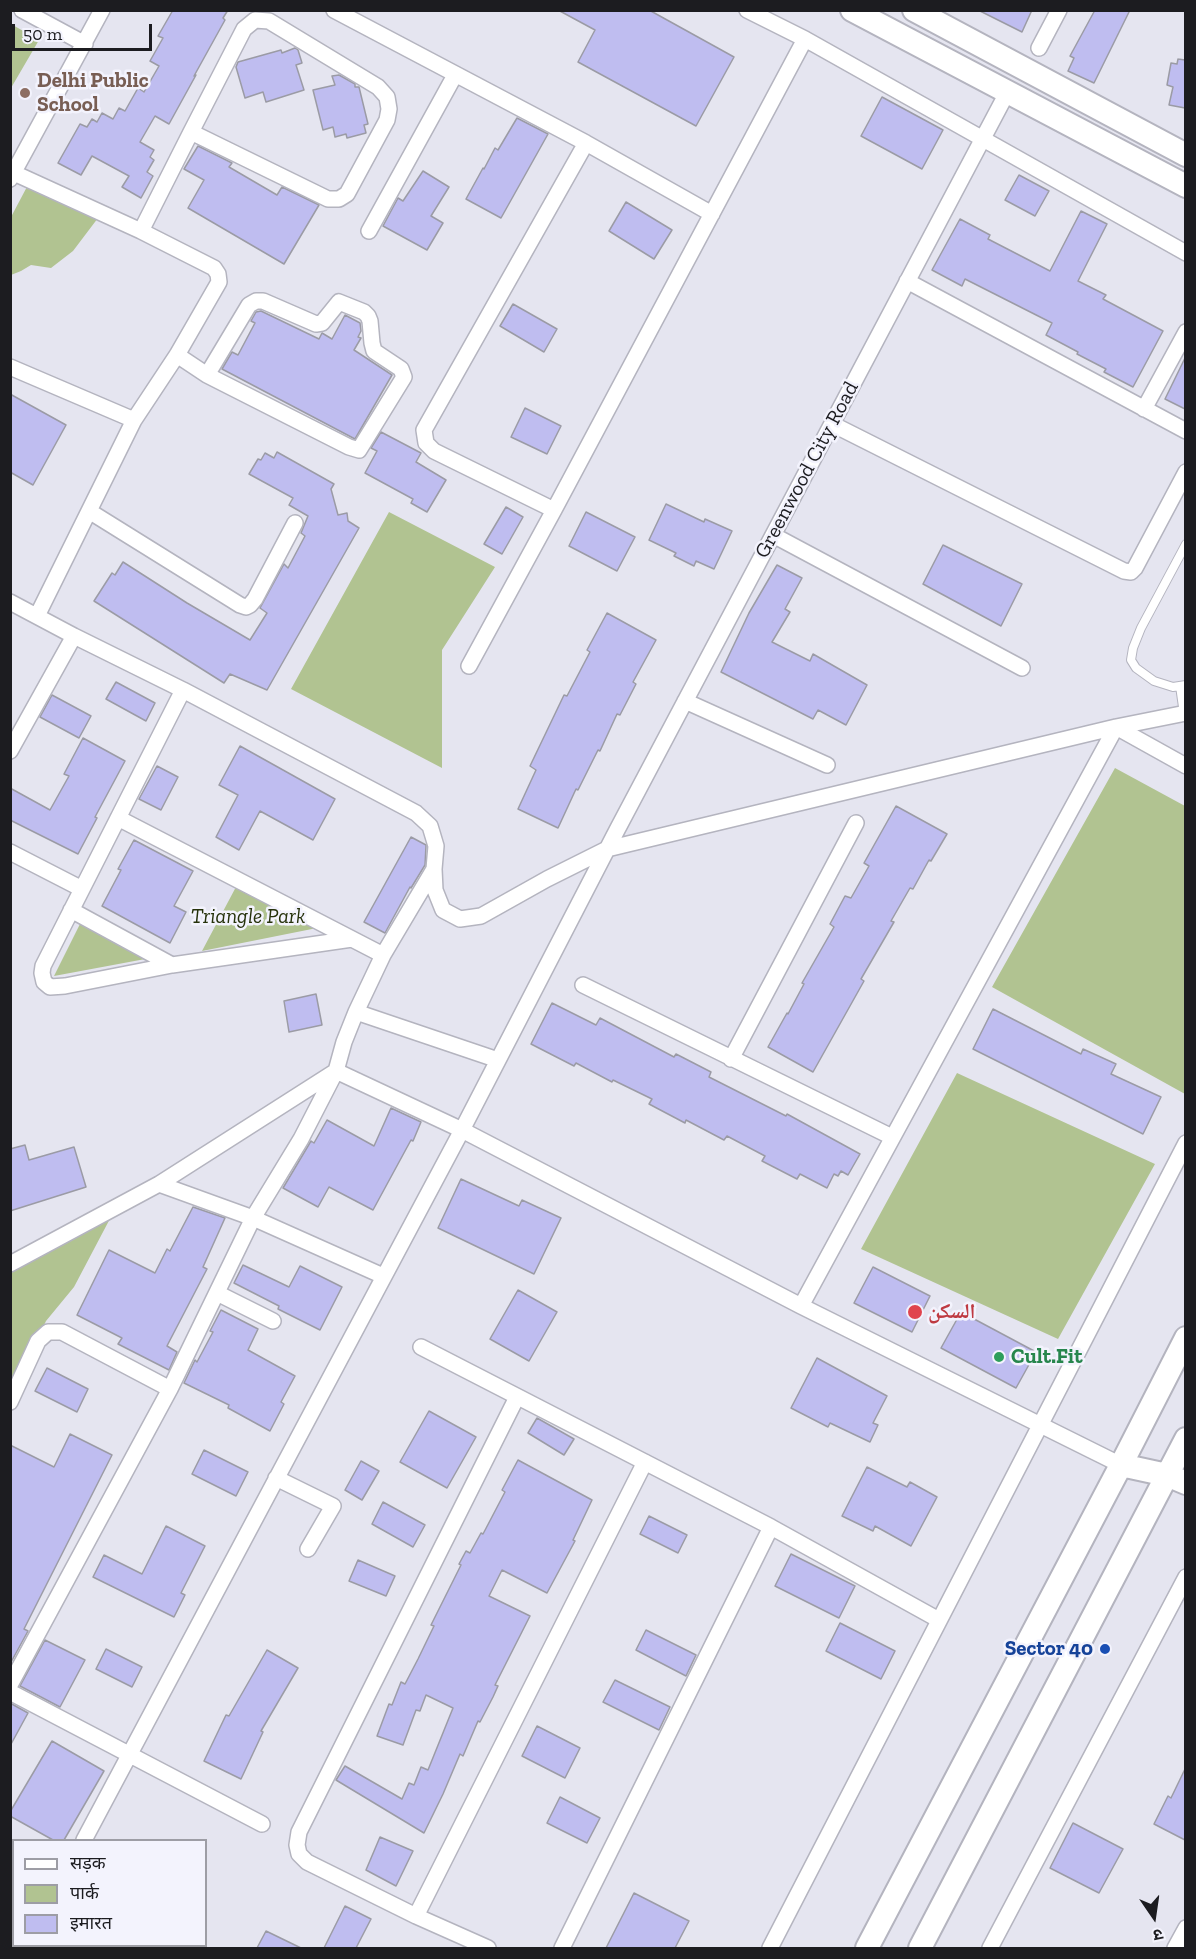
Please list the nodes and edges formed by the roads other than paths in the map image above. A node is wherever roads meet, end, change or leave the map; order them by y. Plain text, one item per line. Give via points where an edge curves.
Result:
1 (22, 10) edge
2 (102, 10) edge
3 (334, 10) edge
4 (747, 10) edge
5 (852, 10) edge
6 (914, 10) edge
7 (1059, 10) edge
8 (805, 39) junction
9 (85, 44) junction
10 (1039, 48) dead end
11 (455, 75) junction
12 (1008, 91) junction
13 (191, 132) junction
14 (983, 138) junction
15 (585, 143) junction
16 (1185, 155) edge
17 (12, 176) edge
18 (1185, 186) edge
19 (712, 214) junction
20 (141, 231) junction
21 (369, 231) dead end
22 (1185, 253) edge
23 (908, 281) junction
24 (1185, 332) edge
25 (177, 355) junction
26 (10, 367) edge
27 (207, 375) junction
28 (1144, 409) junction
29 (134, 420) junction
30 (832, 424) junction
31 (1185, 431) edge
32 (1185, 472) edge
33 (554, 510) junction
34 (89, 511) junction
35 (295, 523) dead end
36 (773, 535) junction
37 (1185, 544) edge
38 (10, 602) edge
39 (37, 616) junction
40 (74, 636) junction
41 (469, 666) dead end
42 (1022, 668) dead end
43 (1183, 686) edge
44 (183, 690) junction
45 (685, 701) junction
46 (1185, 713) edge
47 (1116, 727) junction
48 (10, 751) edge
49 (827, 765) dead end
50 (1185, 766) edge
51 (118, 818) junction
52 (856, 823) dead end
53 (607, 849) junction
54 (10, 852) edge
55 (434, 868) junction
56 (82, 889) junction
57 (71, 910) junction
58 (352, 939) junction
59 (383, 955) junction
60 (172, 965) junction
61 (583, 985) dead end
62 (356, 1011) junction
63 (731, 1059) junction
64 (498, 1060) junction
65 (336, 1071) junction
66 (462, 1130) junction
67 (892, 1137) junction
68 (1185, 1143) edge
69 (159, 1184) junction
70 (253, 1218) junction
71 (10, 1264) edge
72 (382, 1276) junction
73 (217, 1293) junction
74 (801, 1306) junction
75 (273, 1321) dead end
76 (1185, 1338) edge
77 (421, 1347) dead end
78 (170, 1389) junction
79 (517, 1397) junction
80 (10, 1402) edge
81 (1040, 1425) junction
82 (1185, 1439) edge
83 (645, 1462) junction
84 (1121, 1465) junction
85 (276, 1478) junction
86 (1176, 1479) edge
87 (771, 1527) junction
88 (308, 1549) dead end
89 (1185, 1577) edge
90 (939, 1620) junction
91 (10, 1685) edge
92 (10, 1692) edge
93 (129, 1755) junction
94 (262, 1824) dead end
95 (85, 1839) edge
96 (416, 1916) junction
97 (1185, 1928) edge
98 (488, 1948) edge
99 (562, 1948) edge
100 (770, 1948) edge
101 (867, 1948) edge
102 (920, 1948) edge
103 (990, 1948) edge
104 (1175, 1948) edge

1 - 9 street
2 - 9 street
3 - 11 street
4 - 8 street
5 - 12 main road
6 - 16 main road
7 - 10 street
8 - 14 street
8 - 19 street
9 - 17 street
11 - 15 street
11 - 21 street
12 - 14 street, Greenwood City Road
12 - 18 main road
13 - 13 street via 244,29 255,20 269,21 378,87 387,97 389,109 387,120 347,194 339,199 328,199
13 - 20 street
14 - 22 street
14 - 23 street, Greenwood City Road
15 - 19 street
15 - 33 street via 424,430 426,443 434,451
17 - 20 street
19 - 33 street
20 - 25 street via 214,268 218,274 219,282
23 - 28 street
23 - 30 street, Greenwood City Road
24 - 28 street
25 - 27 street
25 - 29 street
26 - 29 street
27 - 27 street via 359,450 404,377 401,369 374,351 370,321 364,312 339,302 316,324 263,301 249,305
28 - 31 street
29 - 34 street
30 - 32 street via 1131,572
30 - 36 street, Greenwood City Road
33 - 41 street
34 - 35 street via 246,607 255,599
34 - 39 street
36 - 42 street
36 - 45 street, Greenwood City Road
37 - 43 lane via 1141,627 1131,660 1154,681
38 - 39 street
39 - 40 street
40 - 44 street
40 - 48 street
43 - 46 lane
44 - 51 street
44 - 55 street via 416,813 430,826 436,846
45 - 49 street
45 - 53 street, Greenwood City Road
46 - 47 street
47 - 50 street
47 - 53 street
47 - 67 street
51 - 56 street
51 - 58 street
52 - 63 street
53 - 55 street via 481,916 459,919 443,910 435,890
53 - 64 street, Greenwood City Road
54 - 56 street
55 - 59 street
56 - 57 street
57 - 60 street
57 - 60 street via 43,966 44,982 50,987
58 - 59 street
58 - 60 street
59 - 62 street
61 - 63 street
62 - 64 street
62 - 65 street
63 - 67 street
64 - 66 street, Greenwood City Road
65 - 66 street
65 - 69 street
65 - 70 street
66 - 72 street, Greenwood City Road
66 - 74 street
67 - 74 street
68 - 81 street
69 - 70 street
69 - 71 street
70 - 72 street
70 - 73 street
72 - 85 street, Greenwood City Road
73 - 75 street
73 - 78 street
74 - 81 street
76 - 84 main road
77 - 79 street
78 - 80 street via 62,1332 48,1332 38,1341
78 - 91 street
79 - 83 street
79 - 96 street via 299,1832 299,1854 307,1863
81 - 84 street
81 - 90 street
82 - 86 main road
83 - 87 street
83 - 96 street
84 - 86 main road
84 - 101 main road
85 - 88 street via 333,1506
85 - 93 street, Greenwood City Road
86 - 102 main road
87 - 90 street
87 - 99 street
89 - 103 street
90 - 100 street
92 - 93 street
93 - 94 street
93 - 95 street, Greenwood City Road
96 - 98 street
97 - 104 street

